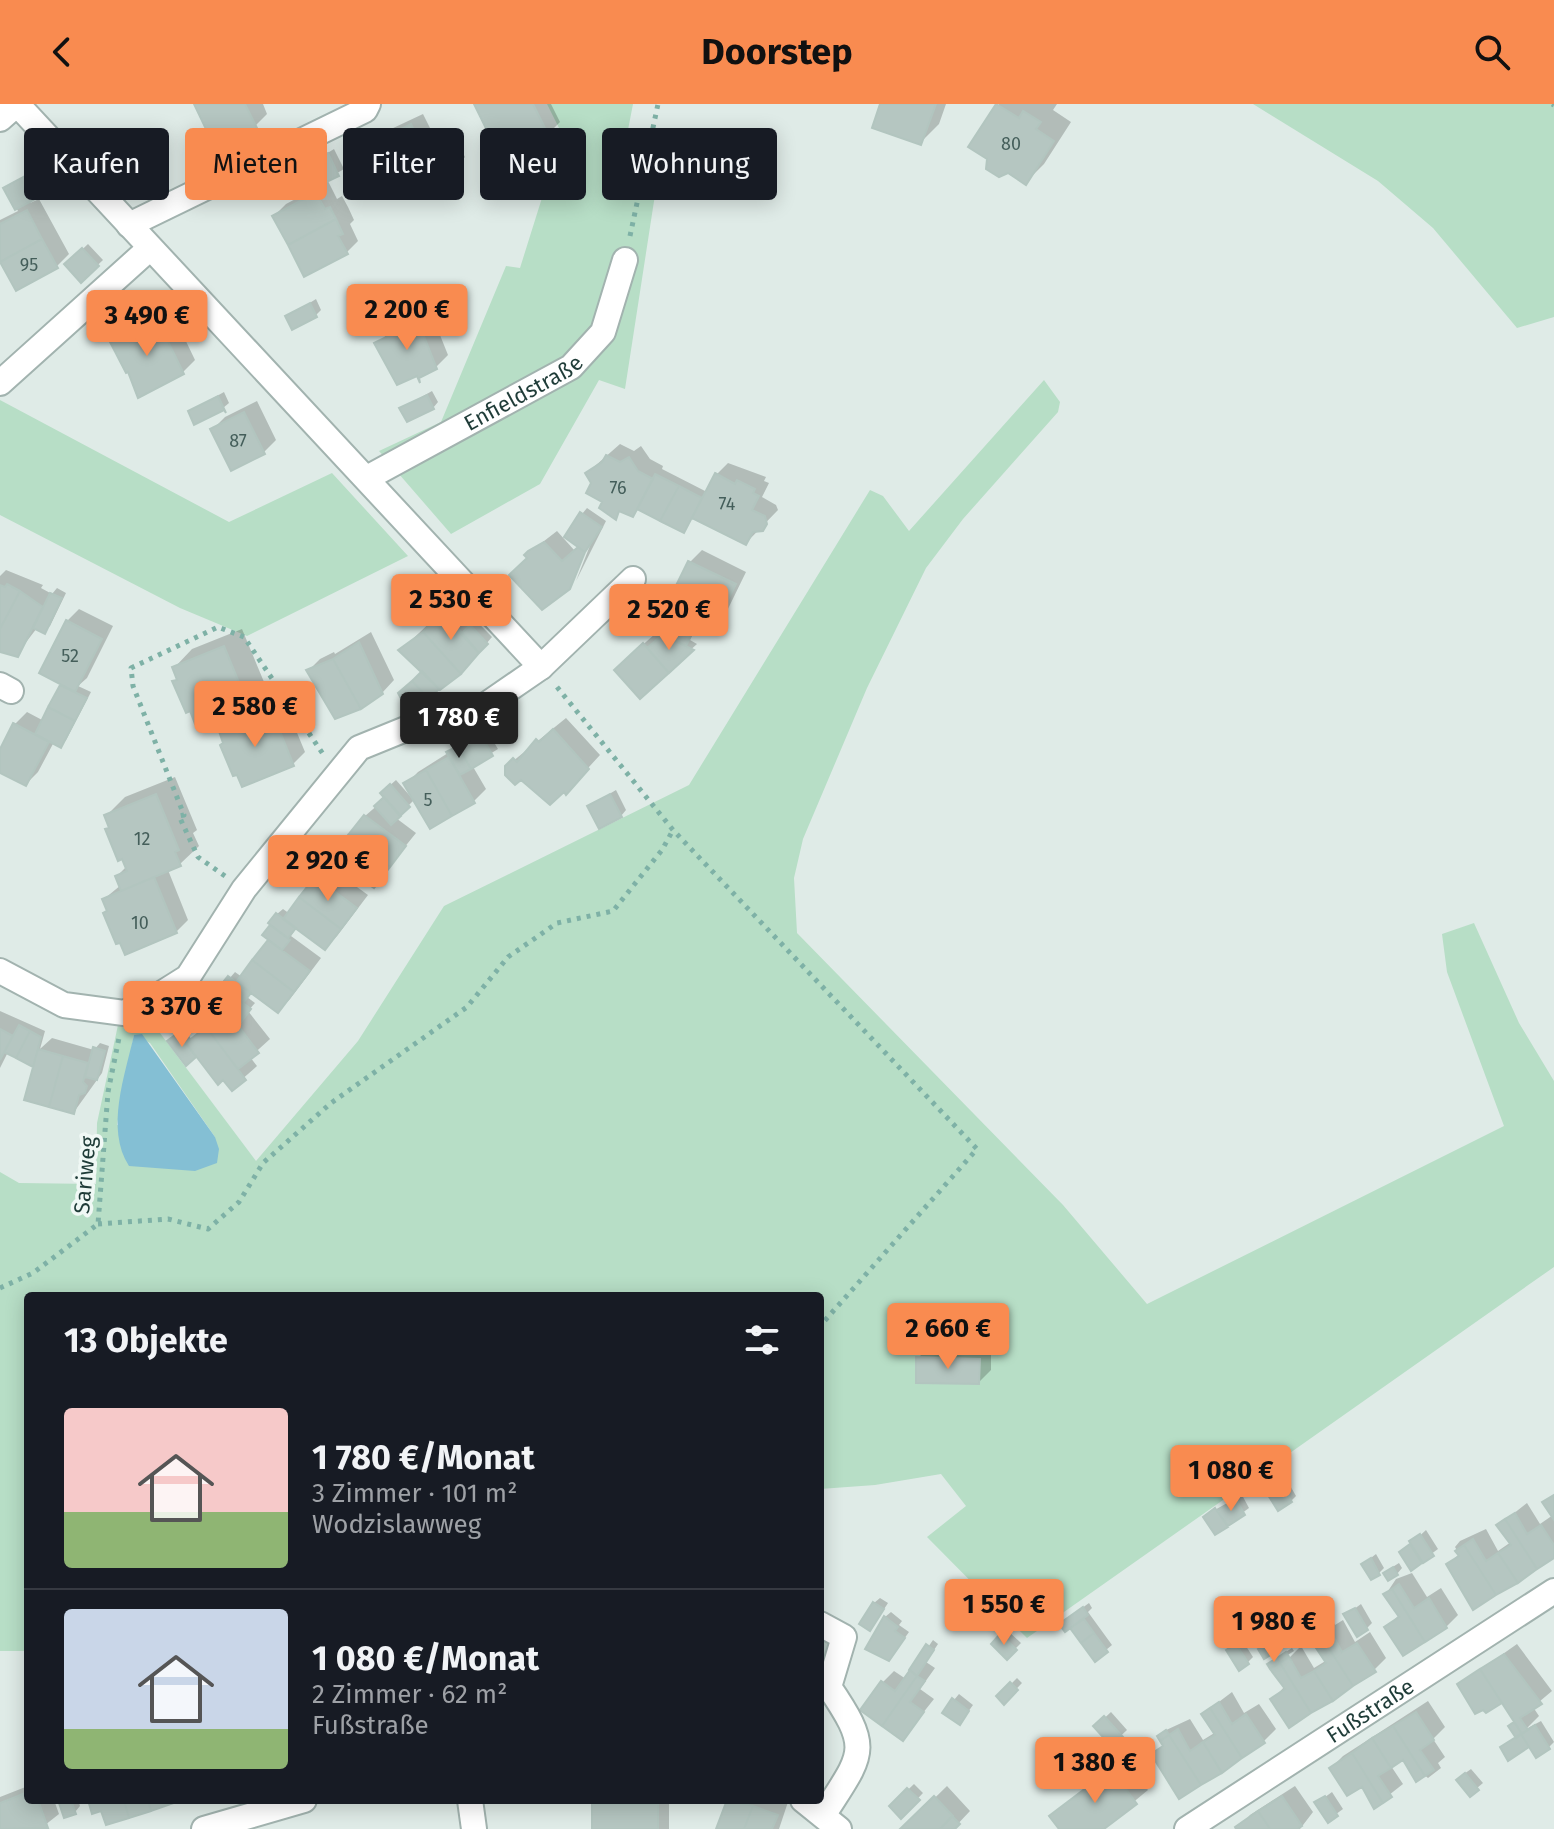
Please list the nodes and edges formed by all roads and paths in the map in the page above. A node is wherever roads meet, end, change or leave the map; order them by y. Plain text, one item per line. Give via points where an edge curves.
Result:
1 (17, 104) edge
2 (368, 104) edge
3 (658, 104) edge
4 (0, 119) edge
5 (129, 225) junction
6 (150, 248) junction
7 (625, 260) joint
8 (0, 383) edge
9 (367, 478) junction
10 (633, 579) dead end
11 (541, 667) junction
12 (337, 775) junction
13 (673, 830) junction
14 (244, 889) junction
15 (0, 971) edge
16 (124, 1013) junction
17 (98, 1224) junction
18 (0, 1288) edge
19 (824, 1321) edge
20 (1554, 1591) edge
21 (824, 1626) edge
22 (290, 1804) edge
23 (471, 1804) edge
24 (809, 1804) edge
25 (832, 1821) edge
26 (204, 1829) edge
27 (474, 1829) edge
28 (1187, 1829) edge

1 - 4 street
1 - 5 street
2 - 5 street
3 - 7 path
5 - 6 street
6 - 8 street
6 - 9 street
7 - 9 street, Enfieldstraße via 603,332 571,367
9 - 11 street
10 - 11 street
11 - 12 street via 483,707 423,722 359,748
11 - 13 path
12 - 14 street
12 - 14 path via 244,637 218,627 131,668 133,686 184,815 179,816 198,857
13 - 17 path via 613,911 557,923 508,957 467,1007 331,1103 263,1163 239,1202 208,1229 168,1219
13 - 19 path via 977,1149
14 - 16 street via 188,977
15 - 16 street via 64,1005
16 - 17 path, Sariweg via 108,1092
17 - 18 path, Sariweg via 33,1273
20 - 28 street, Fußstraße
21 - 25 street via 844,1637 829,1687 858,1732 860,1747
22 - 26 street
23 - 27 street
24 - 25 street

